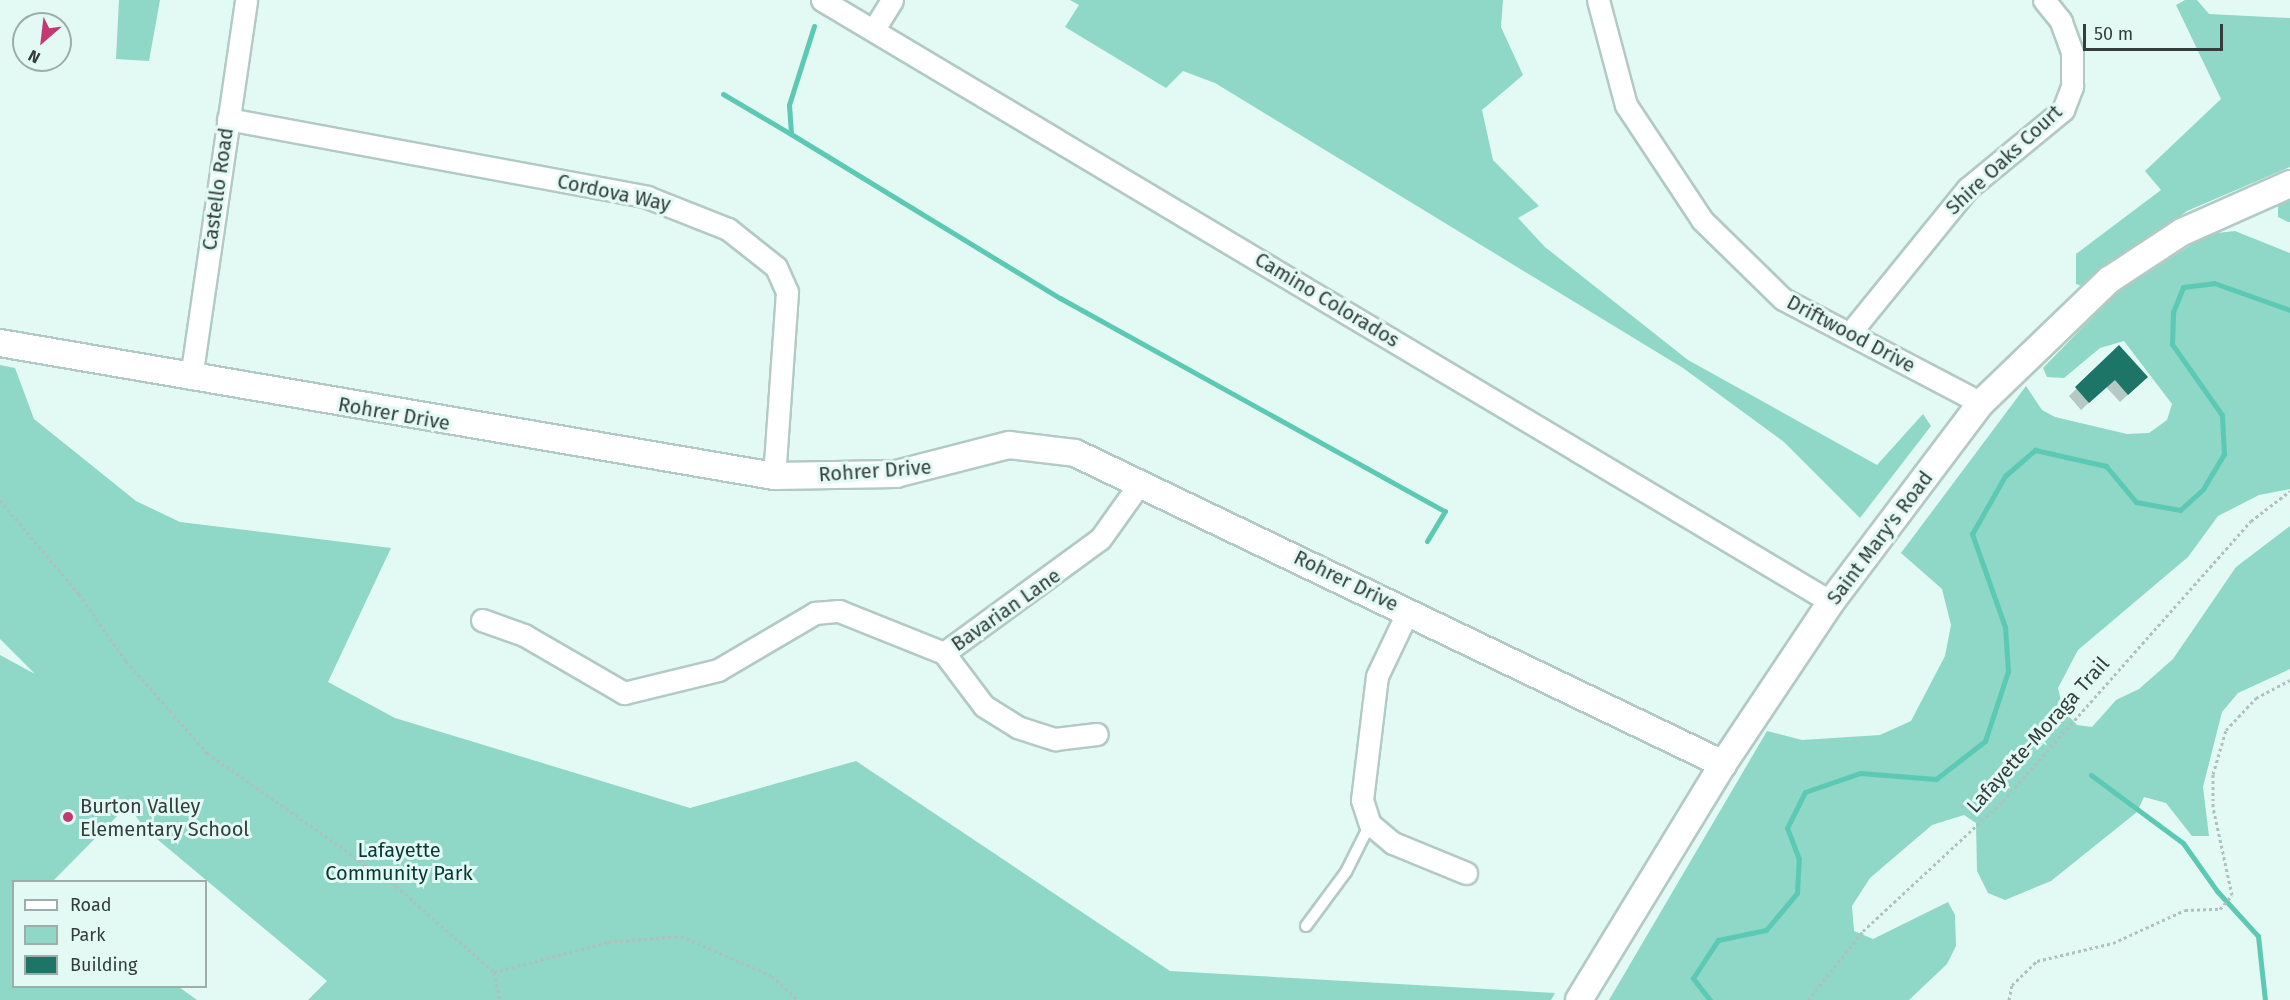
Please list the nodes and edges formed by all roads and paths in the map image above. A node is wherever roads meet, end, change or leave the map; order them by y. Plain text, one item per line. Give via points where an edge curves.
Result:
1 (246, 0) edge
2 (822, 0) edge
3 (892, 0) edge
4 (1598, 0) edge
5 (2044, 0) edge
6 (874, 29) junction
7 (228, 120) junction
8 (2290, 184) edge
9 (1850, 333) junction
10 (0, 343) edge
11 (191, 378) junction
12 (1981, 403) junction
13 (774, 476) junction
14 (1140, 483) junction
15 (2290, 491) edge
16 (0, 500) edge
17 (1831, 602) junction
18 (1408, 611) junction
19 (482, 620) dead end
20 (944, 653) junction
21 (2290, 680) edge
22 (1097, 734) dead end
23 (1723, 764) junction
24 (1371, 824) junction
25 (1466, 873) dead end
26 (1306, 926) dead end
27 (494, 972) junction
28 (500, 1000) edge
29 (798, 1000) edge
30 (1579, 1000) edge
31 (1808, 1000) edge
32 (2009, 1000) edge

1 - 7 street, Castello Road
2 - 6 street, Camino Colorados
3 - 6 street
4 - 9 street, Driftwood Drive via 1626,105 1702,220 1783,299
5 - 9 street, Shire Oaks Court via 2061,21 2072,52 2072,87 2063,110 1968,188
6 - 17 street, Camino Colorados
7 - 11 street, Castello Road
7 - 13 street, Cordova Way via 647,197 728,229 776,267 787,292
8 - 12 street, Saint Mary's Road via 2182,232 2109,280
9 - 12 street, Driftwood Drive
10 - 11 street, Rohrer Drive
11 - 13 street, Rohrer Drive
12 - 17 street, Saint Mary's Road
13 - 14 street, Rohrer Drive via 896,474 1009,445 1040,445 1076,453
14 - 18 street, Rohrer Drive
14 - 20 street, Bavarian Lane via 1100,539
15 - 31 path, Lafayette-Moraga Trail via 2251,521 2003,801 1863,931
16 - 27 path via 79,594 126,662 207,753 396,886
17 - 23 street, Saint Mary's Road
18 - 23 street, Rohrer Drive
18 - 24 street via 1377,676 1370,706 1362,801
19 - 20 street, Bavarian Lane via 524,635 624,693 718,670 815,613 839,611
20 - 22 street via 984,706 1017,727 1055,739
21 - 32 path via 2256,698 2226,730 2213,774 2213,807 2232,895 2220,909 2185,910 2113,943 2037,961 2012,985
23 - 30 street, Saint Mary's Road
24 - 25 street via 1393,843
24 - 26 lane via 1346,872
27 - 28 path
27 - 29 path via 608,942 681,936 772,976

